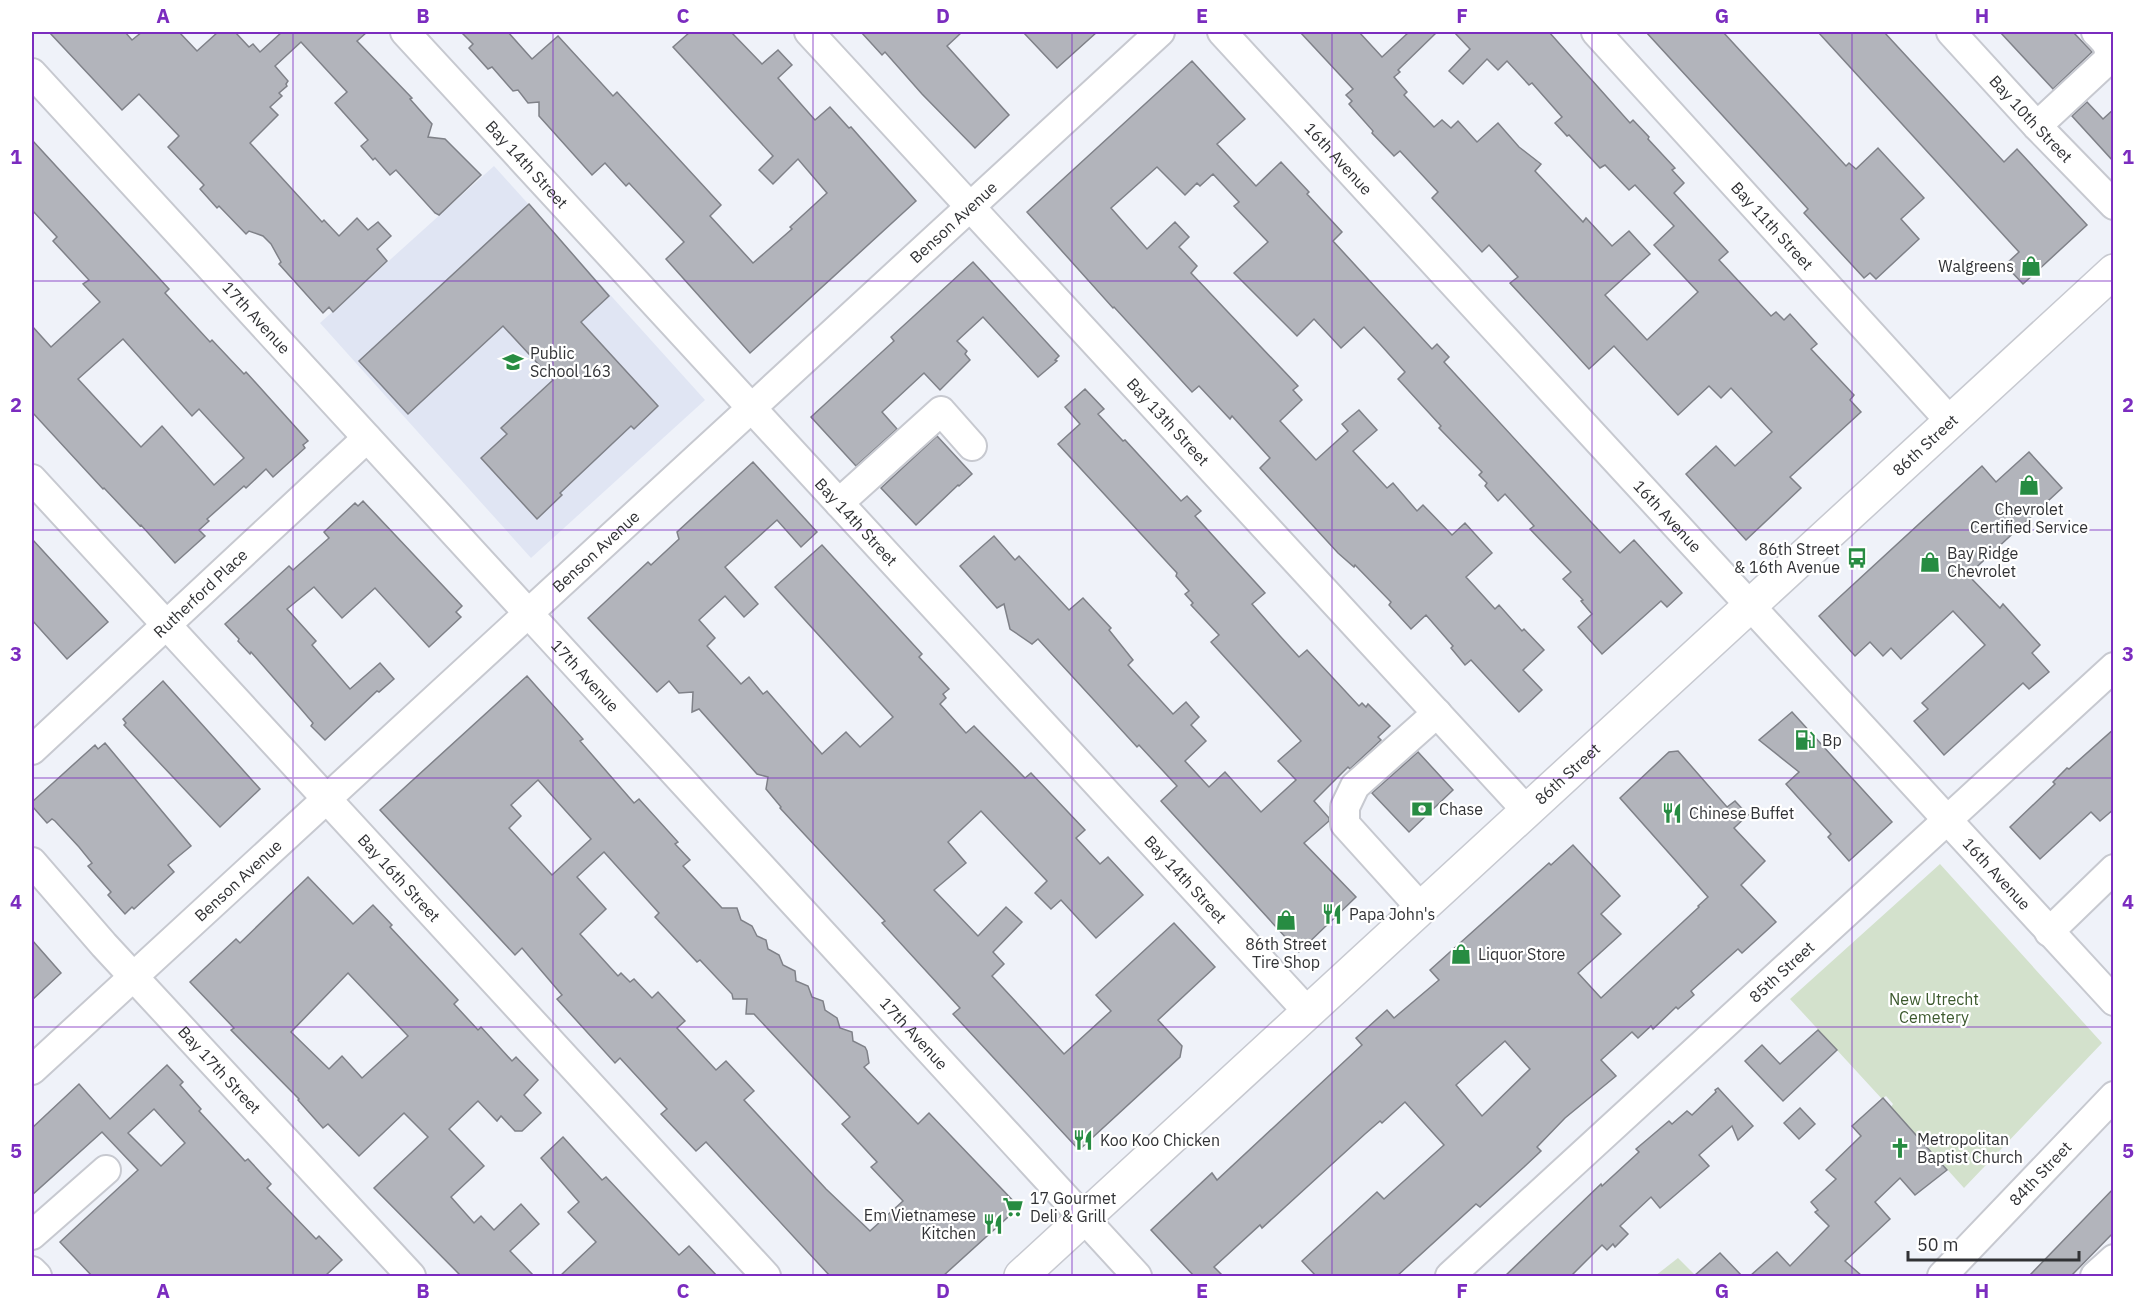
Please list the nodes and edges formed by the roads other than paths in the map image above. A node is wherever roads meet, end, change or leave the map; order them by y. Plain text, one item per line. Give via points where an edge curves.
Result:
1 (405, 32) edge
2 (809, 32) edge
3 (1160, 32) edge
4 (1221, 32) edge
5 (1596, 32) edge
6 (1951, 32) edge
7 (2096, 32) edge
8 (32, 73) edge
9 (2037, 126) junction
10 (2114, 205) edge
11 (970, 207) junction
12 (2114, 271) edge
13 (751, 408) junction
14 (1950, 421) junction
15 (367, 438) junction
16 (972, 446) dead end
17 (32, 478) edge
18 (839, 502) junction
19 (1750, 606) junction
20 (528, 613) junction
21 (166, 626) junction
22 (2114, 667) edge
23 (1437, 713) junction
24 (32, 750) edge
25 (327, 798) junction
26 (1527, 811) junction
27 (1947, 820) junction
28 (32, 862) edge
29 (2114, 869) edge
30 (1421, 908) junction
31 (2049, 932) junction
32 (133, 976) junction
33 (2114, 1001) edge
34 (1308, 1012) junction
35 (32, 1070) edge
36 (2114, 1096) edge
37 (106, 1170) dead end
38 (1084, 1219) junction
39 (32, 1235) edge
40 (2114, 1259) edge
41 (32, 1271) edge
42 (37, 1276) edge
43 (411, 1276) edge
44 (766, 1276) edge
45 (1022, 1276) edge
46 (1137, 1276) edge
47 (1450, 1276) edge
48 (1942, 1276) edge
49 (2095, 1276) edge

1 - 13 street, Bay 14th Street
2 - 11 street, Bay 13th Street
3 - 11 street, Benson Avenue
4 - 19 street, 16th Avenue
5 - 14 street, Bay 11th Street
6 - 9 street, Bay 10th Street
7 - 9 street via 2110,51 2108,60
8 - 15 street, 17th Avenue
9 - 10 street, Bay 10th Street
11 - 13 street, Benson Avenue
11 - 23 street, Bay 13th Street
12 - 14 main road, 86th Street
13 - 18 street, Bay 14th Street
13 - 20 street, Benson Avenue
14 - 19 main road, 86th Street
15 - 20 street, 17th Avenue
15 - 21 street, Rutherford Place
16 - 18 street via 941,411
17 - 21 street, Bay 16th Street
18 - 34 street, Bay 14th Street
19 - 26 main road, 86th Street
19 - 27 street, 16th Avenue
20 - 25 street, Benson Avenue
20 - 38 street, 17th Avenue
21 - 24 street, Rutherford Place
21 - 25 street, Bay 16th Street
22 - 27 street, 85th Street
23 - 26 street, Bay 13th Street
23 - 30 street via 1355,786 1345,807 1345,824
25 - 32 street, Benson Avenue
25 - 44 street, Bay 16th Street
26 - 30 main road, 86th Street
27 - 31 street, 16th Avenue
27 - 47 street, 85th Street
28 - 32 street, Bay 17th Street
29 - 31 street
30 - 34 main road, 86th Street
31 - 33 street, 16th Avenue
32 - 35 street, Benson Avenue
32 - 43 street, Bay 17th Street
34 - 38 main road, 86th Street
36 - 48 street, 84th Street
37 - 39 street
38 - 45 main road, 86th Street
38 - 46 street, 17th Avenue
40 - 49 street
41 - 42 street

